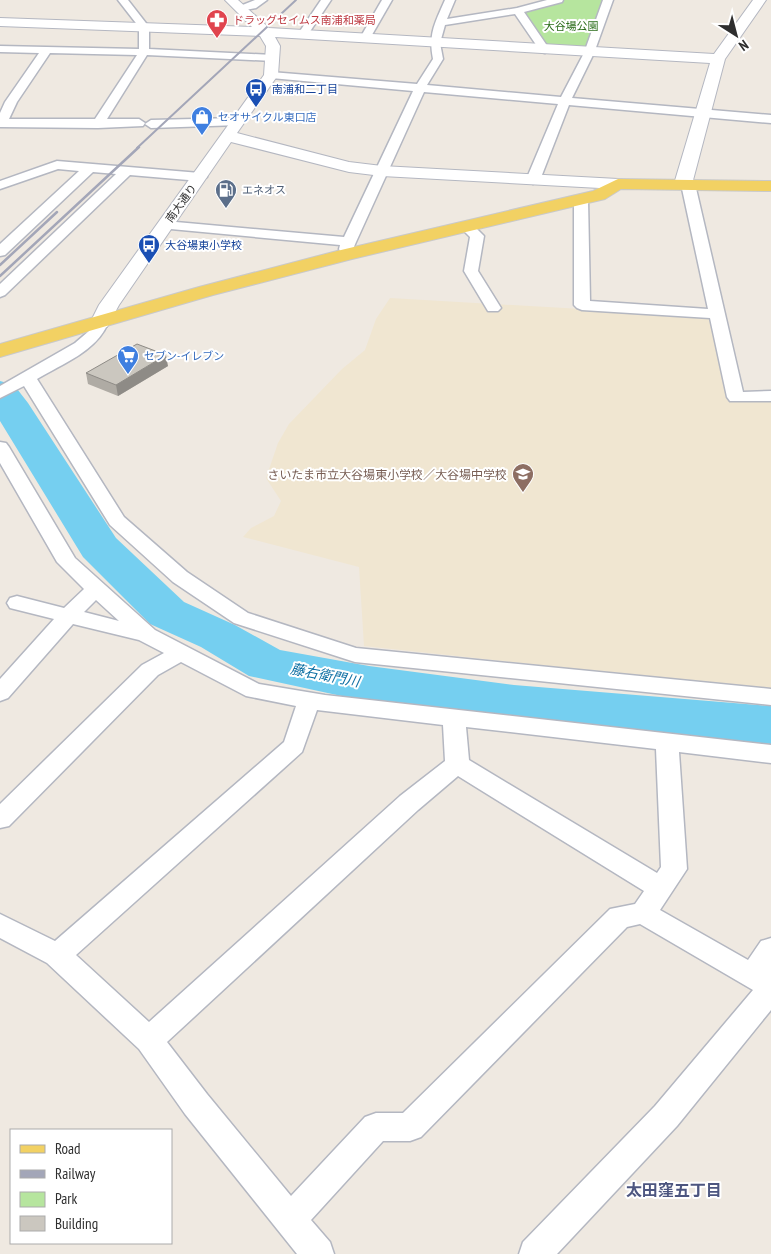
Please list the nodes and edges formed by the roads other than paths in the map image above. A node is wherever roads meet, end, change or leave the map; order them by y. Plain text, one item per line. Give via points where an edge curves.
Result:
1 (123, 0) edge
2 (262, 0) edge
3 (326, 0) edge
4 (387, 0) edge
5 (450, 0) edge
6 (558, 0) edge
7 (608, 0) edge
8 (760, 0) edge
9 (771, 1) edge
10 (236, 4) edge
11 (518, 11) junction
12 (0, 22) edge
13 (440, 23) junction
14 (144, 27) junction
15 (265, 32) junction
16 (302, 34) junction
17 (366, 38) junction
18 (435, 43) junction
19 (0, 49) edge
20 (46, 49) junction
21 (545, 50) junction
22 (144, 52) junction
23 (589, 53) junction
24 (273, 58) junction
25 (718, 59) junction
26 (271, 75) junction
27 (420, 88) junction
28 (565, 101) junction
29 (704, 114) junction
30 (771, 119) edge
31 (0, 123) edge
32 (98, 124) junction
33 (232, 129) junction
34 (91, 167) junction
35 (127, 171) junction
36 (382, 172) junction
37 (200, 177) junction
38 (533, 180) junction
39 (618, 184) junction
40 (686, 184) junction
41 (0, 185) edge
42 (771, 186) edge
43 (580, 199) junction
44 (165, 225) junction
45 (467, 227) junction
46 (349, 248) junction
47 (0, 252) edge
48 (0, 292) edge
49 (493, 308) dead end
50 (716, 314) junction
51 (100, 322) junction
52 (5, 350) edge
53 (23, 380) junction
54 (0, 394) edge
55 (771, 396) edge
56 (3, 458) edge
57 (96, 589) junction
58 (17, 603) dead end
59 (69, 615) junction
60 (147, 635) junction
61 (181, 653) junction
62 (0, 693) edge
63 (771, 697) edge
64 (309, 700) junction
65 (454, 718) junction
66 (667, 741) junction
67 (771, 754) edge
68 (457, 764) junction
69 (0, 819) edge
70 (660, 888) junction
71 (642, 913) junction
72 (0, 925) edge
73 (771, 949) edge
74 (57, 955) junction
75 (765, 984) edge
76 (149, 1040) junction
77 (290, 1220) junction
78 (318, 1254) edge
79 (535, 1254) edge

1 - 14 street
2 - 10 street via 250,6
3 - 16 street
4 - 17 street
5 - 13 street
6 - 11 street
7 - 23 street
8 - 9 street
8 - 25 street
10 - 15 street, 南大通り
11 - 13 street
11 - 21 street
12 - 14 street
13 - 18 street
14 - 15 street
14 - 22 street
15 - 16 street
15 - 24 street, 南大通り via 273,46
16 - 17 street
17 - 18 street
18 - 21 street
18 - 27 street via 438,59
19 - 20 street
20 - 22 street
20 - 31 street
21 - 23 street
22 - 24 street
22 - 32 street
23 - 25 street
23 - 28 street
24 - 26 street, 南大通り
25 - 29 street
26 - 27 street
26 - 33 street, 南大通り
27 - 28 street
27 - 36 street
28 - 29 street
28 - 38 street
29 - 30 street
29 - 40 street
31 - 32 street
32 - 33 street via 145,123
33 - 36 street via 348,167
33 - 37 street, 南大通り
34 - 35 street
34 - 41 street via 57,165
34 - 47 street
35 - 37 street
35 - 48 street
36 - 38 street
36 - 46 street
37 - 44 street, 南大通り
38 - 39 street
39 - 40 main road
39 - 43 main road via 599,195
40 - 42 main road
40 - 50 street
43 - 45 main road
43 - 50 street via 582,305
44 - 46 street
44 - 51 street, 南大通り
45 - 46 main road
45 - 49 street via 477,236 471,271
46 - 51 main road
50 - 55 street via 736,397
51 - 52 main road
51 - 53 street via 96,333 81,346
53 - 54 street
53 - 63 street via 116,521 180,577 241,618 355,655
56 - 57 street via 67,562
57 - 59 street
57 - 60 street
58 - 59 street
59 - 60 street
59 - 62 street
60 - 61 street
61 - 64 street via 254,691
61 - 69 street via 150,670
64 - 65 street
64 - 74 street via 294,746
65 - 66 street
65 - 68 street
66 - 67 street
66 - 70 street via 674,869
68 - 70 street
68 - 76 street via 409,803
70 - 71 street
71 - 75 street
71 - 77 street via 619,918 410,1127 376,1127
72 - 74 street
73 - 75 street
74 - 76 street
75 - 79 street via 666,1116
76 - 77 street
77 - 78 street

